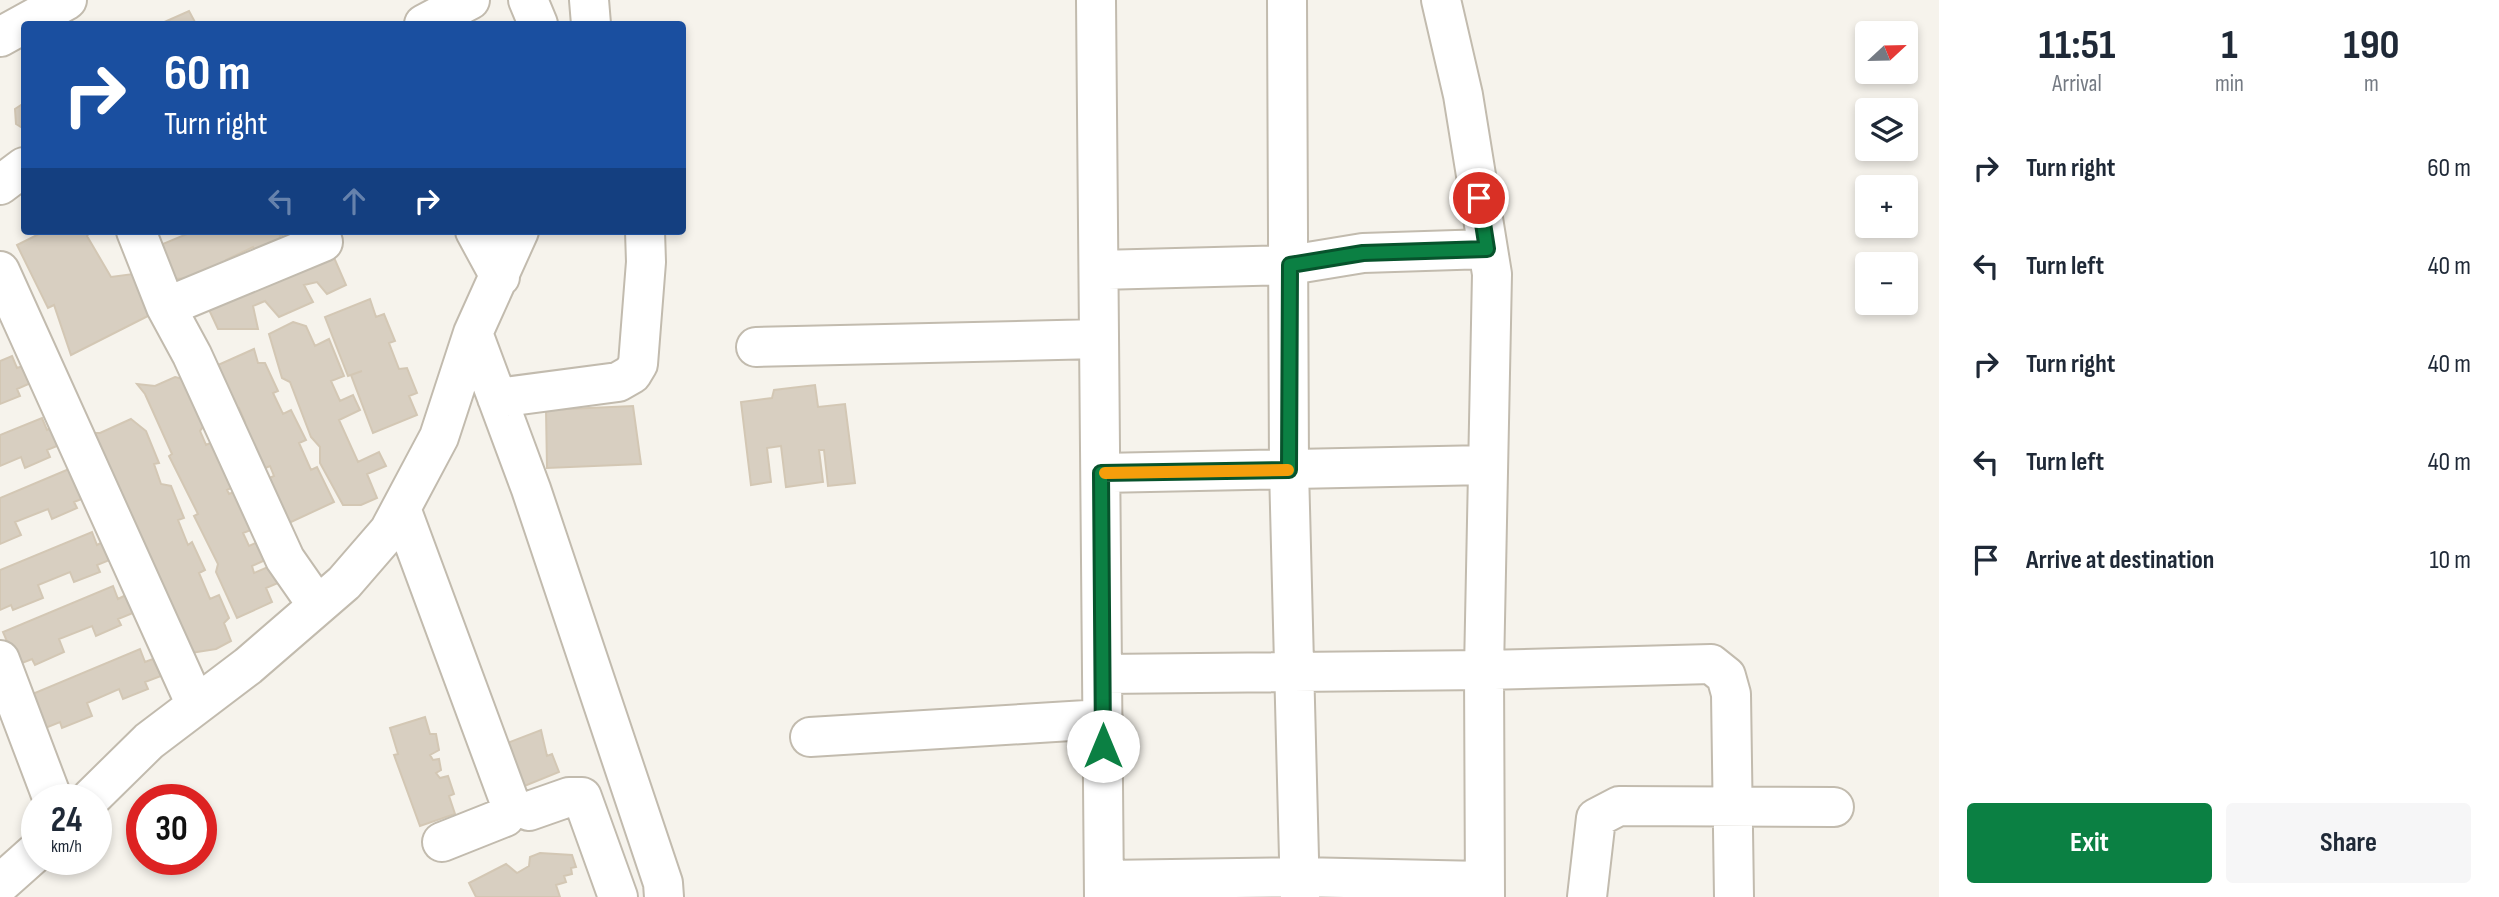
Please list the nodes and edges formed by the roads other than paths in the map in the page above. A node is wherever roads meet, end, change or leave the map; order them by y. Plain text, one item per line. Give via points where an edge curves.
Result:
1 (67, 0) edge
2 (470, 0) edge
3 (528, 0) edge
4 (589, 0) edge
5 (1096, 0) edge
6 (1287, 0) edge
7 (1441, 0) edge
8 (29, 21) edge
9 (430, 21) edge
10 (537, 21) edge
11 (591, 21) edge
12 (21, 25) edge
13 (0, 37) edge
14 (21, 169) edge
15 (0, 185) edge
16 (138, 235) edge
17 (320, 235) edge
18 (477, 235) edge
19 (517, 235) edge
20 (645, 235) edge
21 (1487, 249) junction
22 (1290, 265) junction
23 (1099, 270) junction
24 (0, 271) edge
25 (500, 277) junction
26 (166, 307) junction
27 (473, 333) junction
28 (1099, 339) junction
29 (756, 346) dead end
30 (497, 398) junction
31 (1487, 465) junction
32 (1289, 470) junction
33 (1101, 473) junction
34 (402, 510) junction
35 (317, 605) junction
36 (0, 660) edge
37 (1293, 670) junction
38 (1484, 670) junction
39 (1103, 674) junction
40 (195, 703) junction
41 (1103, 719) junction
42 (810, 737) dead end
43 (47, 784) edge
44 (105, 784) edge
45 (1731, 806) junction
46 (1834, 807) dead end
47 (515, 810) junction
48 (442, 842) dead end
49 (21, 865) edge
50 (0, 884) edge
51 (1299, 887) edge
52 (1104, 888) edge
53 (1484, 889) edge
54 (618, 897) edge
55 (664, 897) edge
56 (1587, 897) edge
57 (1734, 897) edge

1 - 8 street
2 - 9 street
3 - 10 street
4 - 11 street
5 - 23 street
6 - 22 street
7 - 21 street via 1463,95
12 - 13 street
14 - 15 street
16 - 26 street
17 - 26 street via 323,242
18 - 25 street
19 - 25 street
20 - 30 street via 638,364 632,374 618,383
21 - 22 street via 1363,253
21 - 31 street via 1492,274
22 - 23 street
22 - 32 street
23 - 28 street
24 - 40 street
25 - 27 street
26 - 35 street via 285,559
27 - 30 street
27 - 34 street via 439,437
28 - 29 street
28 - 33 street
30 - 55 street
31 - 32 street
31 - 38 street
32 - 33 street
32 - 37 street
33 - 39 street
34 - 35 street via 344,583
34 - 47 street
35 - 40 street via 248,666
36 - 43 street
37 - 38 street
37 - 39 street
37 - 51 street
38 - 45 street via 1711,664 1726,676 1731,694
38 - 53 street
39 - 41 street
40 - 44 street
41 - 42 street
41 - 52 street
45 - 46 street
45 - 56 street via 1619,806 1607,810 1596,818
45 - 57 street
47 - 48 street
47 - 54 street via 582,797
49 - 50 street
51 - 52 street
51 - 53 street

